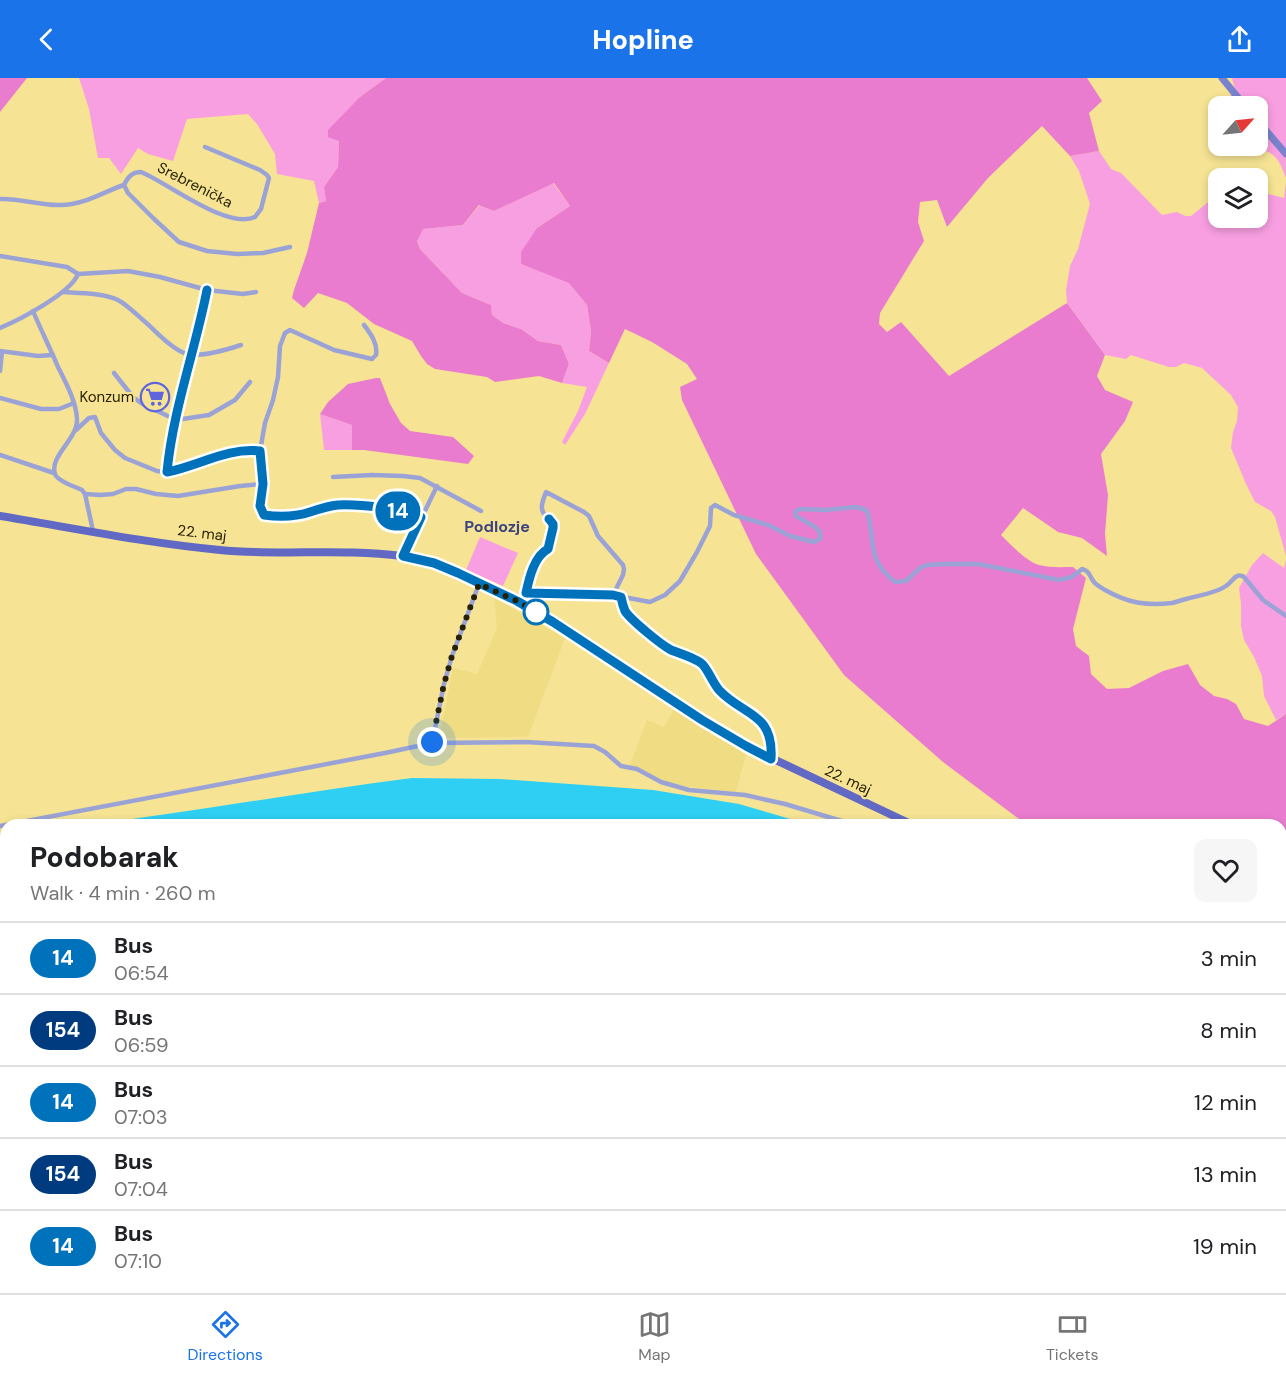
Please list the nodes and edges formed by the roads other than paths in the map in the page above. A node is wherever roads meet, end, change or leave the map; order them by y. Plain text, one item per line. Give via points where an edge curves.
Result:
1 (1222, 78) edge
2 (1237, 96) edge
3 (1268, 133) edge
4 (205, 147) dead end
5 (1286, 154) edge
6 (124, 185) junction
7 (0, 199) edge
8 (290, 247) dead end
9 (0, 256) edge
10 (78, 274) junction
11 (207, 290) junction
12 (63, 292) junction
13 (256, 292) dead end
14 (33, 311) junction
15 (364, 325) dead end
16 (0, 328) edge
17 (241, 345) dead end
18 (1, 351) edge
19 (191, 354) junction
20 (53, 355) junction
21 (0, 371) edge
22 (114, 373) dead end
23 (250, 382) dead end
24 (0, 398) edge
25 (74, 403) junction
26 (176, 420) junction
27 (75, 432) junction
28 (260, 451) junction
29 (0, 455) edge
30 (167, 472) junction
31 (54, 473) junction
32 (333, 477) dead end
33 (263, 484) junction
34 (437, 486) junction
35 (85, 494) junction
36 (481, 511) dead end
37 (0, 516) edge
38 (421, 517) junction
39 (93, 531) junction
40 (403, 556) junction
41 (479, 584) junction
42 (526, 593) junction
43 (613, 595) junction
44 (621, 597) junction
45 (517, 601) junction
46 (1286, 616) edge
47 (432, 742) junction
48 (771, 759) junction
49 (37, 819) edge
50 (835, 819) edge
51 (900, 819) edge

1 - 2 main road
3 - 5 main road
4 - 6 street, Srebrenička via 267,175 261,209 255,217 242,220 228,216 141,172 131,174
6 - 7 street, Srebrenička via 87,201 60,206
6 - 8 street via 179,242 207,251 237,254
9 - 10 street via 67,267
10 - 11 street via 128,271
10 - 12 street
11 - 13 street
11 - 19 street
12 - 14 street
12 - 19 street via 116,299 168,342
14 - 16 street
14 - 20 street
15 - 28 street via 376,345 372,358 333,350 290,330 285,333
17 - 19 street
18 - 20 street
18 - 21 street
19 - 26 street
20 - 25 street
22 - 26 street via 133,397
23 - 26 street via 235,400 218,411
24 - 25 street via 41,409
25 - 27 street
26 - 30 street
27 - 30 street via 95,417 105,440 125,458
27 - 31 street via 56,460
28 - 30 street via 219,455
28 - 33 street
29 - 31 street
31 - 35 street
32 - 34 street via 403,476
33 - 35 street via 178,495 136,489
33 - 38 street via 260,506 264,515 292,516 338,505 376,507
34 - 36 street
34 - 38 street
35 - 39 street
37 - 39 main road, 22. maj
38 - 40 street
39 - 40 main road, 22. maj via 220,550
40 - 41 main road, 22. maj via 434,563
41 - 45 main road, 22. maj
41 - 47 street via 452,656
42 - 43 street
42 - 43 street via 539,556 548,549 553,528 543,513 546,492 589,516 598,536 621,561 623,575
42 - 45 street
43 - 44 street
44 - 46 street via 650,602 665,595 686,571 710,526 714,505 814,542 820,539 820,532 796,516 796,511 862,507 868,514 877,561 895,582 906,580 927,565 978,564 1059,580 1082,568 1094,582 1120,598 1159,604 1221,589 1240,575 1263,600
44 - 48 street via 627,614 658,642 703,664 721,693 758,717 772,747
45 - 48 main road, 22. maj via 702,720
47 - 49 street
47 - 50 street via 594,746 621,766 637,769 662,782 689,790 745,795
48 - 51 main road, 22. maj

